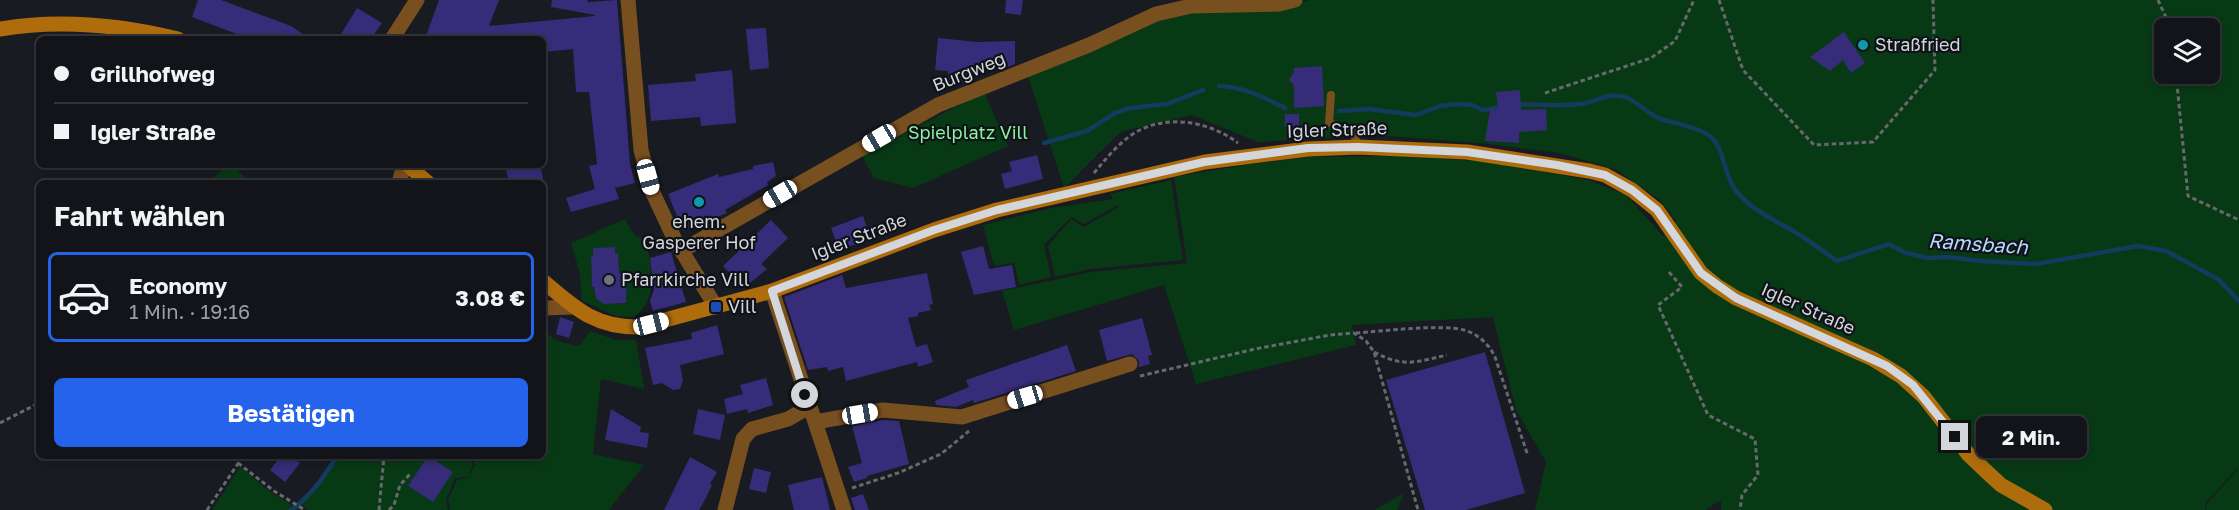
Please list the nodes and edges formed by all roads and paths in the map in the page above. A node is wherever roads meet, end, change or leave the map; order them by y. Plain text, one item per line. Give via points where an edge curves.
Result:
1 (417, 0) edge
2 (628, 0) edge
3 (1295, 0) edge
4 (1694, 0) edge
5 (1719, 0) edge
6 (1933, 0) edge
7 (2158, 0) edge
8 (2166, 18) edge
9 (0, 29) edge
10 (162, 36) edge
11 (394, 36) edge
12 (2177, 84) edge
13 (1545, 93) dead end
14 (1331, 94) dead end
15 (1358, 147) junction
16 (1244, 156) junction
17 (410, 168) edge
18 (1091, 176) dead end
19 (424, 180) edge
20 (2239, 220) edge
21 (681, 250) junction
22 (1669, 272) dead end
23 (546, 284) edge
24 (772, 291) junction
25 (574, 307) junction
26 (716, 307) junction
27 (546, 308) edge
28 (1354, 333) junction
29 (1374, 352) junction
30 (1447, 355) dead end
31 (1131, 371) joint
32 (36, 405) edge
33 (812, 415) junction
34 (0, 423) edge
35 (975, 426) dead end
36 (1528, 456) dead end
37 (241, 459) edge
38 (384, 459) edge
39 (238, 463) junction
40 (411, 474) dead end
41 (839, 492) junction
42 (207, 510) edge
43 (305, 510) edge
44 (379, 510) edge
45 (389, 510) edge
46 (725, 510) edge
47 (844, 510) edge
48 (1418, 510) edge
49 (1740, 510) edge
50 (2045, 510) edge

1 - 11 street
2 - 21 street via 641,150 652,191
3 - 21 street, Burgweg via 1279,4 1191,6 1155,14 1089,45 938,105
4 - 13 path via 1675,41 1652,58
5 - 6 path via 1743,70 1814,145 1873,142 1935,70
7 - 8 path
9 - 10 main road via 46,24 121,28
12 - 20 path via 2188,196
14 - 15 lane via 1329,123 1353,131
15 - 16 main road, Igler Straße
15 - 50 main road, Igler Straße via 1467,152 1589,171 1618,182 1657,210 1701,273 1717,286 1901,376 1989,474
16 - 18 path via 1238,143 1216,129 1180,122 1140,130
16 - 24 main road, Igler Straße via 997,210
17 - 19 main road
21 - 26 street
22 - 49 path via 1682,287 1658,305 1708,415 1755,439 1758,474 1742,495
23 - 25 main road, Igler Straße
24 - 26 main road, Igler Straße
24 - 33 street
25 - 26 main road, Igler Straße via 605,324 627,327
25 - 27 street
28 - 29 path
28 - 31 path
28 - 36 path via 1447,328 1475,335 1495,357
29 - 30 path via 1401,363
29 - 48 path
31 - 33 street via 962,417 883,410
32 - 34 path
33 - 41 street
33 - 46 street via 752,429 743,439
35 - 41 path via 941,454
37 - 39 path
38 - 44 path
39 - 42 path
39 - 43 path
40 - 45 path via 400,485
41 - 47 street

